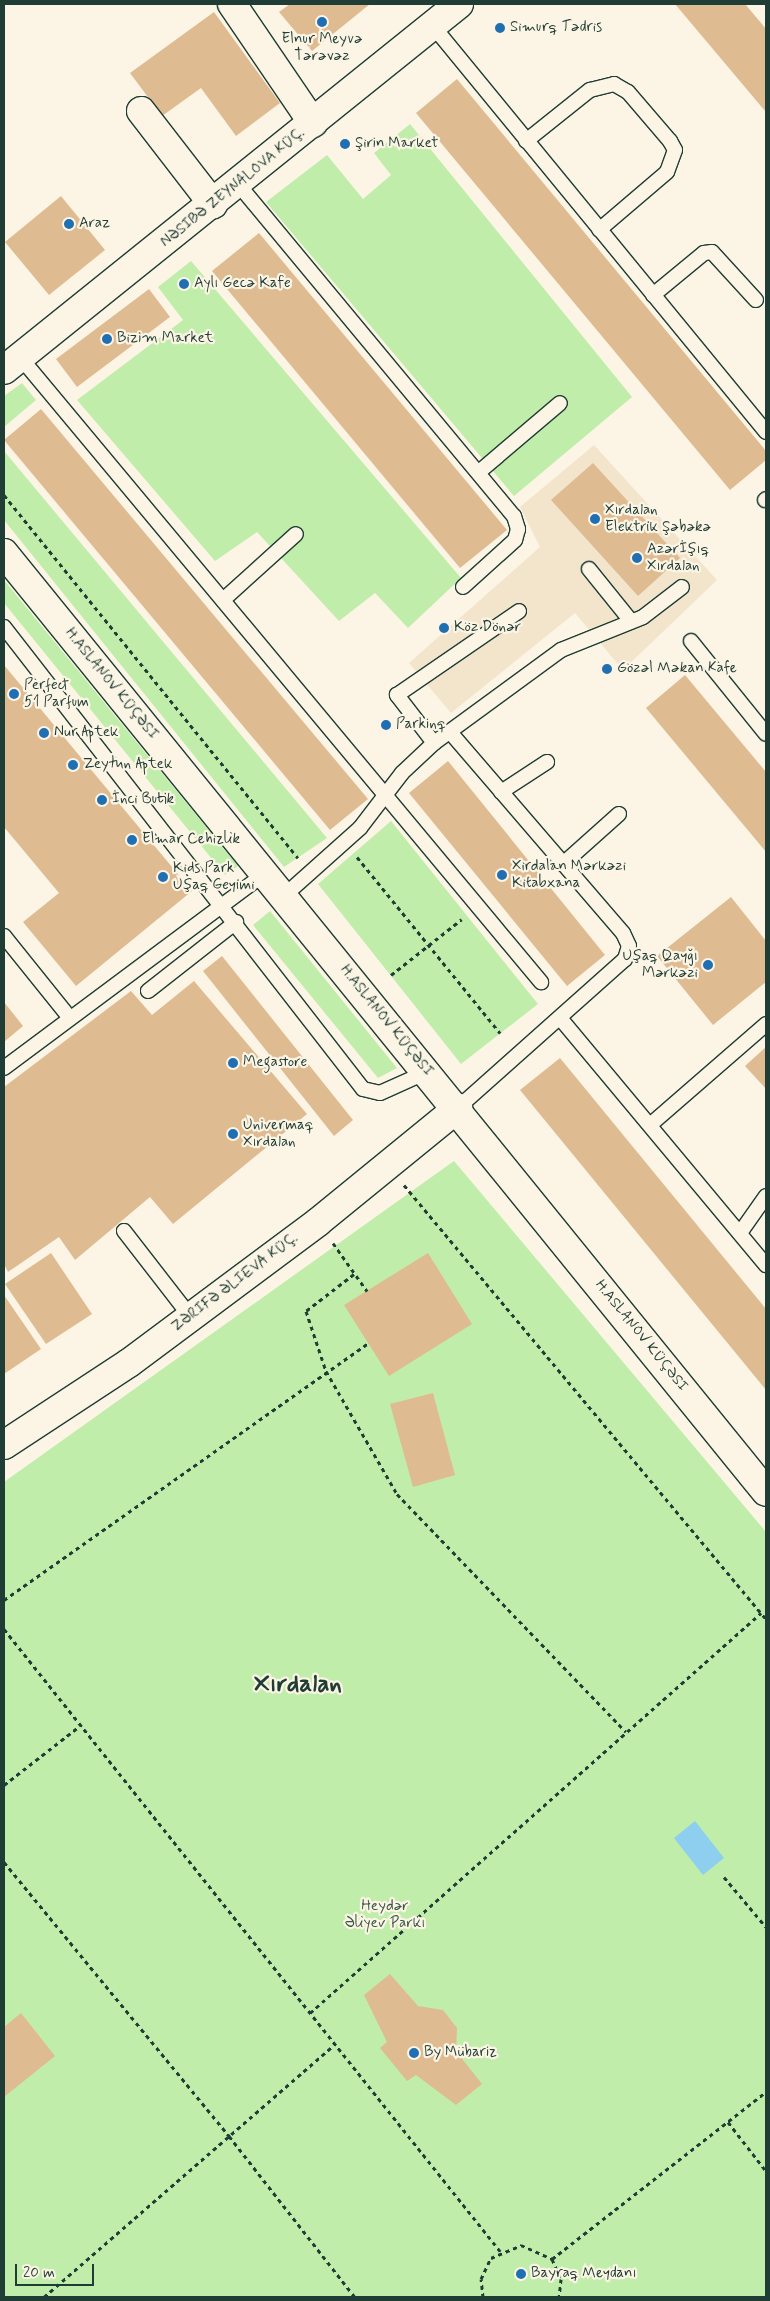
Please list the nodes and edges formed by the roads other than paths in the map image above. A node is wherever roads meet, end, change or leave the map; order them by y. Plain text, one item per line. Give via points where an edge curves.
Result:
1 (232, 4) edge
2 (459, 4) edge
3 (433, 26) junction
4 (141, 111) dead end
5 (314, 123) junction
6 (526, 141) junction
7 (238, 184) junction
8 (213, 204) junction
9 (599, 230) junction
10 (653, 296) junction
11 (756, 300) dead end
12 (12, 363) edge
13 (560, 403) dead end
14 (766, 432) edge
15 (479, 472) junction
16 (296, 534) dead end
17 (4, 553) edge
18 (589, 569) dead end
19 (463, 587) dead end
20 (682, 587) dead end
21 (223, 600) junction
22 (519, 611) dead end
23 (631, 621) junction
24 (4, 627) edge
25 (691, 640) dead end
26 (450, 732) junction
27 (766, 734) edge
28 (434, 743) junction
29 (547, 762) dead end
30 (501, 792) junction
31 (388, 795) junction
32 (619, 814) dead end
33 (563, 864) junction
34 (266, 873) junction
35 (285, 895) junction
36 (224, 906) junction
37 (236, 922) junction
38 (4, 936) edge
39 (541, 982) dead end
40 (148, 991) dead end
41 (70, 1018) junction
42 (560, 1018) junction
43 (766, 1024) edge
44 (4, 1068) edge
45 (427, 1072) junction
46 (458, 1108) junction
47 (650, 1125) junction
48 (766, 1196) edge
49 (124, 1231) dead end
50 (740, 1233) junction
51 (766, 1265) edge
52 (190, 1316) junction
53 (4, 1445) edge
54 (766, 1492) edge

1 - 5 street
2 - 3 street, NƏSIBƏ ZEYNALOVA KÜÇ.
3 - 5 street, NƏSIBƏ ZEYNALOVA KÜÇ.
3 - 6 lane
4 - 8 street
5 - 7 street, NƏSIBƏ ZEYNALOVA KÜÇ.
6 - 9 lane
6 - 9 lane via 590,90 614,84 628,92 670,141 674,150 667,172
7 - 8 street, NƏSIBƏ ZEYNALOVA KÜÇ.
7 - 15 lane
8 - 12 street, NƏSIBƏ ZEYNALOVA KÜÇ.
9 - 10 lane
10 - 11 lane via 704,253 712,252
10 - 14 lane
12 - 21 lane
13 - 15 lane
15 - 19 lane via 514,516 518,530 515,540
16 - 21 lane
17 - 34 street, H.ASLANOV KÜÇƏSI
18 - 23 lane
20 - 23 lane via 660,606
21 - 31 lane
22 - 28 lane via 397,695
23 - 26 lane via 561,650
24 - 36 lane
25 - 27 lane
26 - 28 lane
26 - 30 lane
28 - 31 lane via 402,774
29 - 30 lane
30 - 33 lane
31 - 35 lane via 360,828
31 - 39 lane
32 - 33 lane
33 - 42 lane via 623,933 629,946 625,959
34 - 35 street, H.ASLANOV KÜÇƏSI
34 - 36 lane
35 - 45 street, H.ASLANOV KÜÇƏSI
36 - 37 lane
36 - 41 lane
37 - 40 lane
37 - 45 lane via 362,1089 380,1093
38 - 41 lane
41 - 44 lane
42 - 46 lane
42 - 47 lane
43 - 47 lane
45 - 46 street, H.ASLANOV KÜÇƏSI
46 - 52 street, ZƏRIFƏ ƏLIEVA KÜÇ. via 318,1222
46 - 54 street, H.ASLANOV KÜÇƏSI
47 - 50 lane
48 - 50 lane
49 - 52 lane
50 - 51 lane
52 - 53 street, ZƏRIFƏ ƏLIEVA KÜÇ.

